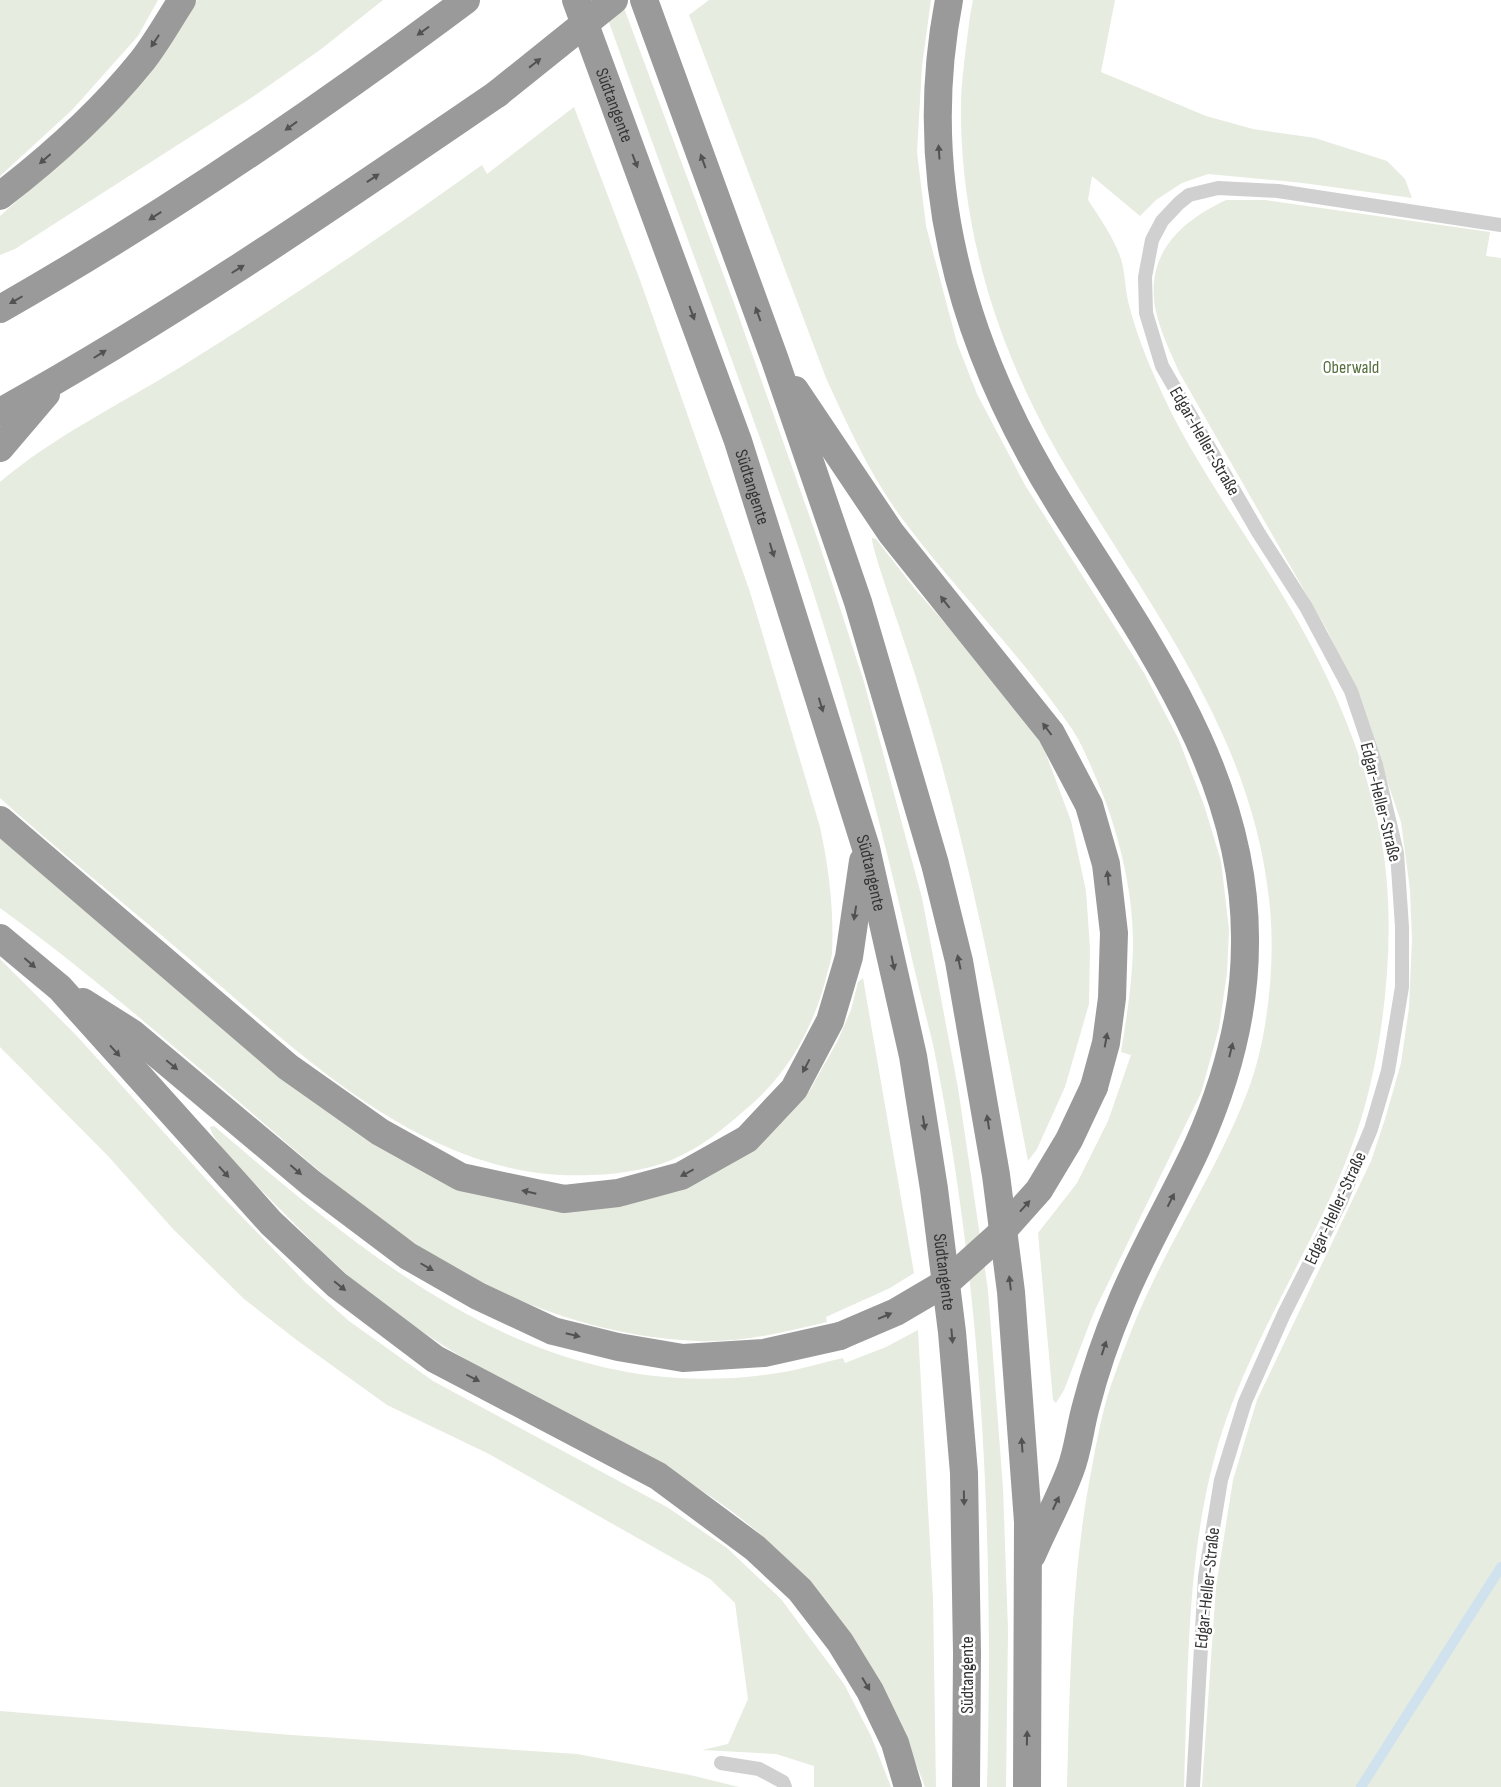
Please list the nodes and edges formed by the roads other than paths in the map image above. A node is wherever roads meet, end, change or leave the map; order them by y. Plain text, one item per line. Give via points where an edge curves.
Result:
1 (182, 0) edge
2 (576, 0) edge
3 (614, 0) edge
4 (644, 0) edge
5 (949, 0) edge
6 (464, 1) edge
7 (0, 196) edge
8 (1501, 225) edge
9 (0, 309) edge
10 (775, 360) junction
11 (58, 380) junction
12 (0, 412) edge
13 (0, 448) edge
14 (0, 820) edge
15 (866, 848) junction
16 (0, 938) edge
17 (60, 988) junction
18 (1028, 1563) junction
19 (721, 1763) dead end
20 (785, 1787) edge
21 (908, 1787) edge
22 (966, 1787) edge
23 (1027, 1787) edge
24 (1193, 1787) edge

1 -> 7 highway via 143,60 91,119
2 -> 15 highway, Südtangente via 738,441
11 -> 3 highway, bridge via 270,248 497,94
10 -> 4 highway
18 -> 5 highway via 1072,1468 1087,1401 1119,1306 1199,1143 1226,1068 1244,980 1244,908 1232,831 1220,790 1176,690 1031,455 1005,406 975,335 954,260 941,180 939,94
6 -> 9 highway via 261,147 135,230
8 - 24 lane, Edgar-Heller-Straße via 1278,191 1218,188 1189,196 1179,203 1162,221 1152,240 1145,278 1146,314 1162,366 1239,500 1306,607 1350,691 1376,765 1396,853 1402,927 1402,987 1388,1071 1371,1129 1341,1201 1284,1314 1245,1402 1221,1480 1205,1577
17 -> 10 highway, bridge via 132,1033 311,1183 408,1256 478,1296 553,1330 618,1347 683,1358 764,1353 840,1336 896,1312 947,1282 996,1238 1039,1190 1069,1140 1094,1086 1106,1043 1112,998 1114,933 1106,864 1089,805 1051,733 891,533
18 -> 10 highway via 1028,1522 1011,1292 996,1175 959,961 935,864 858,602
11 - 12 highway
11 - 13 highway
15 -> 14 highway via 848,957 830,1021 794,1089 747,1138 681,1176 618,1193 564,1200 461,1177 380,1132 288,1067
15 -> 22 highway, Südtangente via 913,1056 952,1332 964,1473
16 -> 17 highway
17 -> 21 highway via 271,1223 337,1284 435,1359 658,1476 755,1548 800,1590 840,1642 870,1691 895,1743
23 -> 18 highway
19 - 20 lane via 759,1769 783,1782

